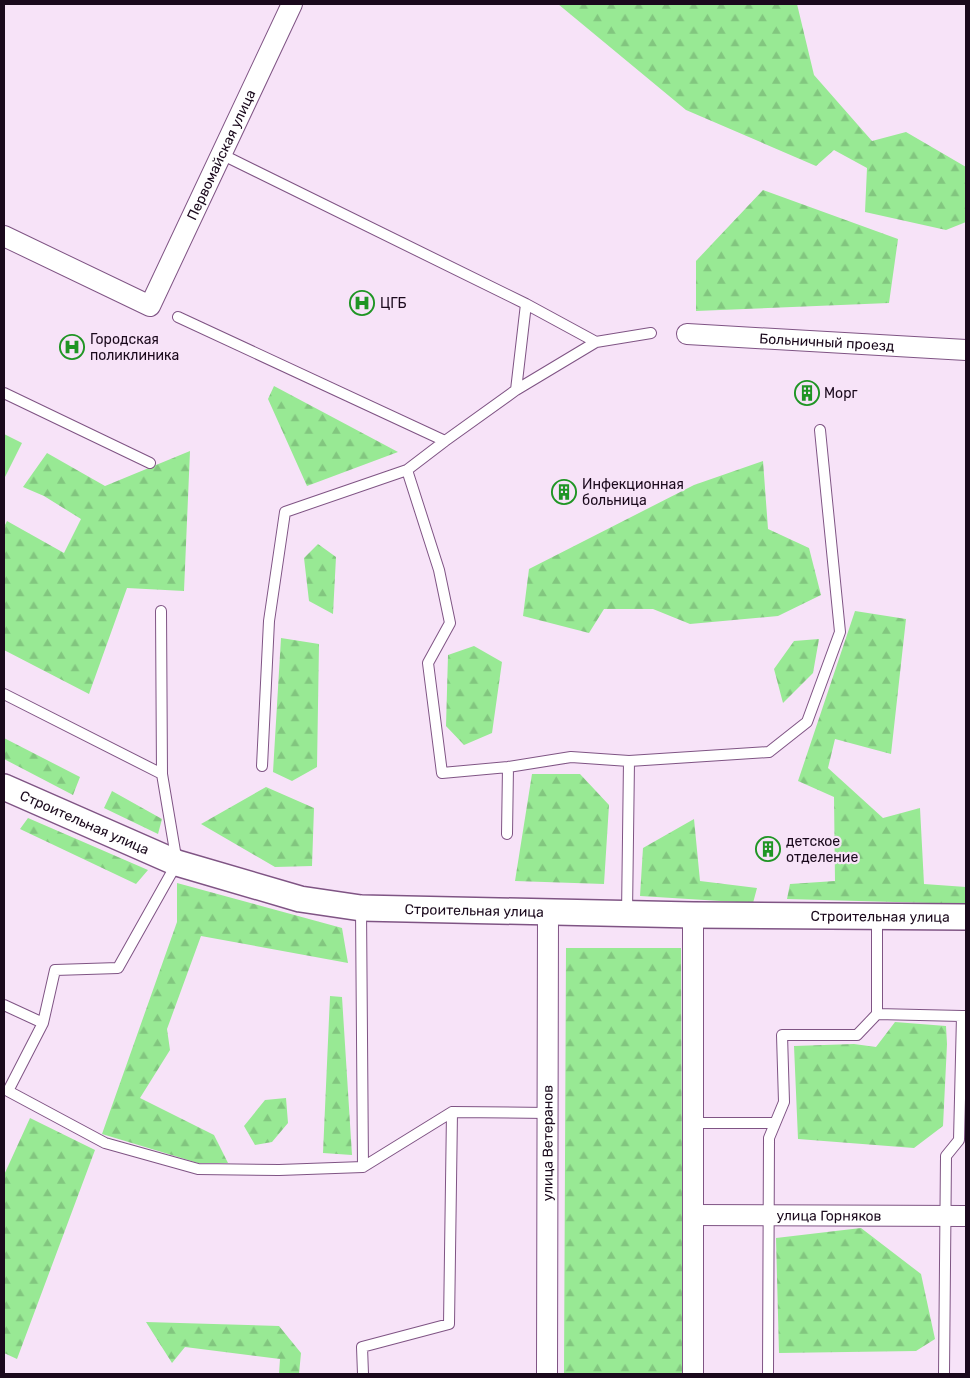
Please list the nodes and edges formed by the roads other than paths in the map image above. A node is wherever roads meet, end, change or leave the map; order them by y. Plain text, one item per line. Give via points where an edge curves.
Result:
1 (292, 4) edge
2 (221, 154) junction
3 (4, 236) edge
4 (526, 304) junction
5 (178, 317) dead end
6 (651, 333) dead end
7 (687, 334) dead end
8 (596, 342) junction
9 (966, 350) edge
10 (516, 390) junction
11 (4, 393) edge
12 (820, 430) dead end
13 (445, 441) junction
14 (150, 462) dead end
15 (407, 470) junction
16 (160, 611) dead end
17 (4, 694) edge
18 (629, 761) junction
19 (262, 766) dead end
20 (508, 767) junction
21 (162, 774) junction
22 (4, 787) edge
23 (506, 834) dead end
24 (177, 863) junction
25 (361, 908) junction
26 (548, 912) junction
27 (627, 914) junction
28 (693, 915) junction
29 (877, 916) junction
30 (966, 917) edge
31 (4, 1005) edge
32 (877, 1014) junction
33 (964, 1016) edge
34 (43, 1023) junction
35 (6, 1096) edge
36 (452, 1112) junction
37 (548, 1113) junction
38 (693, 1123) junction
39 (775, 1123) junction
40 (363, 1167) junction
41 (693, 1215) junction
42 (769, 1215) junction
43 (946, 1216) junction
44 (966, 1216) edge
45 (363, 1374) edge
46 (547, 1374) edge
47 (693, 1374) edge
48 (768, 1374) edge
49 (944, 1374) edge

1 - 2 street, Первомайская улица
2 - 3 street, Первомайская улица via 150,306
2 - 4 lane
4 - 8 lane
4 - 10 lane
5 - 13 lane
6 - 8 lane
7 - 9 street, Больничный проезд
8 - 10 lane
10 - 13 lane
11 - 14 lane
12 - 18 lane via 840,632 807,722 770,752
13 - 15 lane
15 - 19 lane via 285,512 269,621
15 - 20 lane via 439,570 450,623 428,663 442,773
16 - 21 lane
17 - 21 lane
18 - 20 lane via 572,758
18 - 27 lane
20 - 23 lane
21 - 24 lane
22 - 24 street, Строительная улица
24 - 25 street, Строительная улица via 300,899
24 - 34 lane via 118,968 55,970
25 - 26 street, Строительная улица
25 - 40 lane
26 - 27 street, Строительная улица
26 - 37 street, улица Ветеранов
27 - 28 street, Строительная улица
28 - 29 street, Строительная улица
28 - 38 street
29 - 30 street, Строительная улица
29 - 32 lane
31 - 34 lane
32 - 33 lane
32 - 39 lane via 857,1035 782,1035 784,1102
33 - 43 lane via 959,1140 946,1156
34 - 35 lane
35 - 40 lane via 105,1143 198,1169
36 - 37 lane
36 - 40 lane
36 - 45 lane via 449,1324 362,1347
37 - 46 street, улица Ветеранов
38 - 39 lane
38 - 41 street
39 - 42 lane via 769,1138
41 - 42 street, улица Горняков
41 - 47 street
42 - 43 street, улица Горняков
42 - 48 lane
43 - 44 street, улица Горняков
43 - 49 lane

